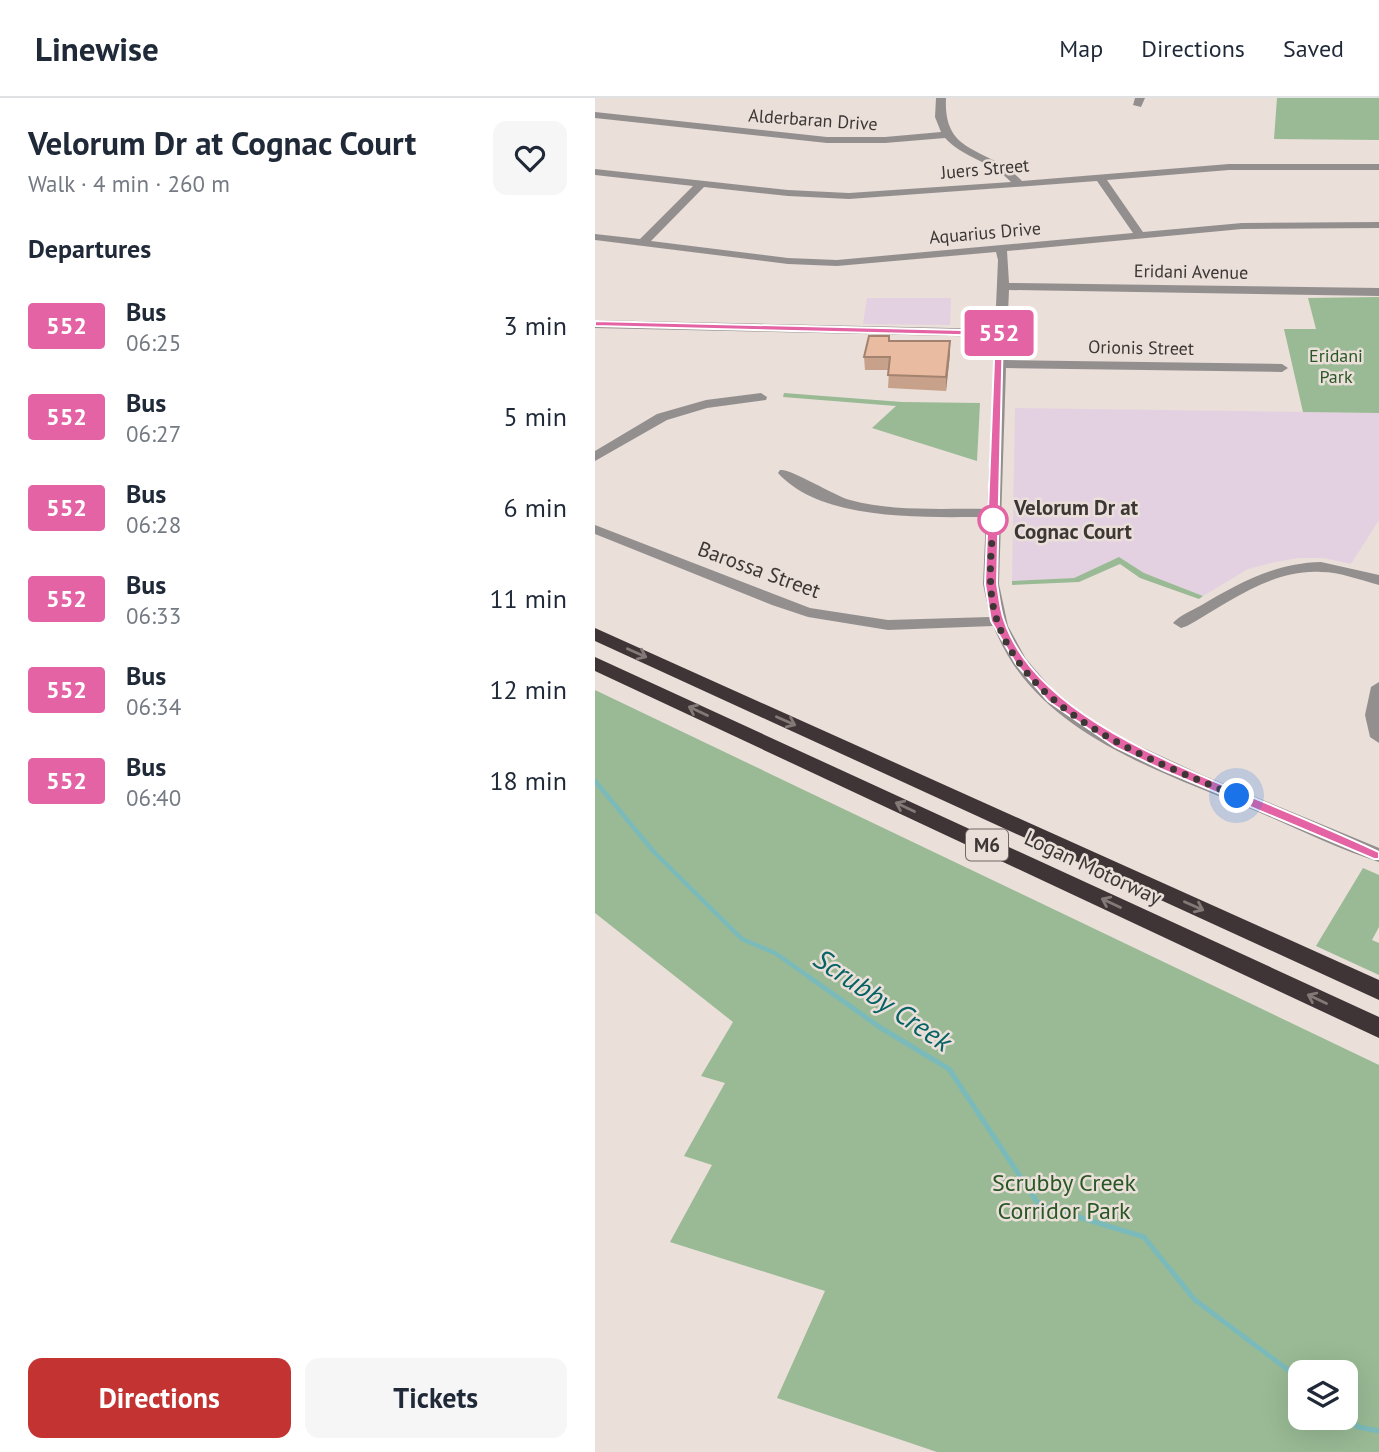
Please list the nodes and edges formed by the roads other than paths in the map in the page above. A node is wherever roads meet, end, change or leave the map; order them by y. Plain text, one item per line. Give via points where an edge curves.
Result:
1 (941, 98) edge
2 (595, 115) edge
3 (946, 135) junction
4 (1379, 167) edge
5 (595, 172) edge
6 (1100, 177) junction
7 (701, 184) junction
8 (1019, 184) junction
9 (1379, 225) edge
10 (1140, 235) junction
11 (595, 237) edge
12 (642, 243) junction
13 (1001, 249) junction
14 (1003, 286) junction
15 (1379, 292) edge
16 (595, 324) edge
17 (1000, 333) junction
18 (999, 364) junction
19 (1282, 368) dead end
20 (761, 397) dead end
21 (595, 457) edge
22 (785, 474) dead end
23 (994, 513) junction
24 (595, 529) edge
25 (1379, 580) edge
26 (997, 621) junction
27 (1181, 622) dead end
28 (595, 634) edge
29 (595, 663) edge
30 (1379, 687) edge
31 (1379, 737) edge
32 (1379, 855) edge
33 (1379, 991) edge
34 (1379, 1028) edge

1 - 3 street via 938,116
2 - 3 street, Alderbaran Drive via 827,140
3 - 8 street via 1006,168
4 - 6 street, Juers Street via 1229,167
5 - 7 street, Juers Street
6 - 8 street, Juers Street
6 - 10 street
7 - 8 street, Juers Street via 849,196
7 - 12 street
9 - 10 street, Aquarius Drive via 1242,226
10 - 13 street, Aquarius Drive
11 - 12 street, Aquarius Drive
12 - 13 street, Aquarius Drive via 824,263
13 - 14 street
14 - 15 street, Eridani Avenue
14 - 17 street
16 - 17 street
17 - 18 street
18 - 19 street, Orionis Street
18 - 23 street
20 - 21 street via 706,404 662,417
22 - 23 street via 822,495 861,507
23 - 26 street via 991,584
24 - 26 street, Barossa Street via 808,612 888,625
25 - 27 street via 1341,569 1297,568 1255,582
26 - 32 street via 1028,672 1098,732 1168,767
28 -> 33 highway, Logan Motorway / M6
34 -> 29 highway, Logan Motorway / M6
30 - 31 street via 1373,715

